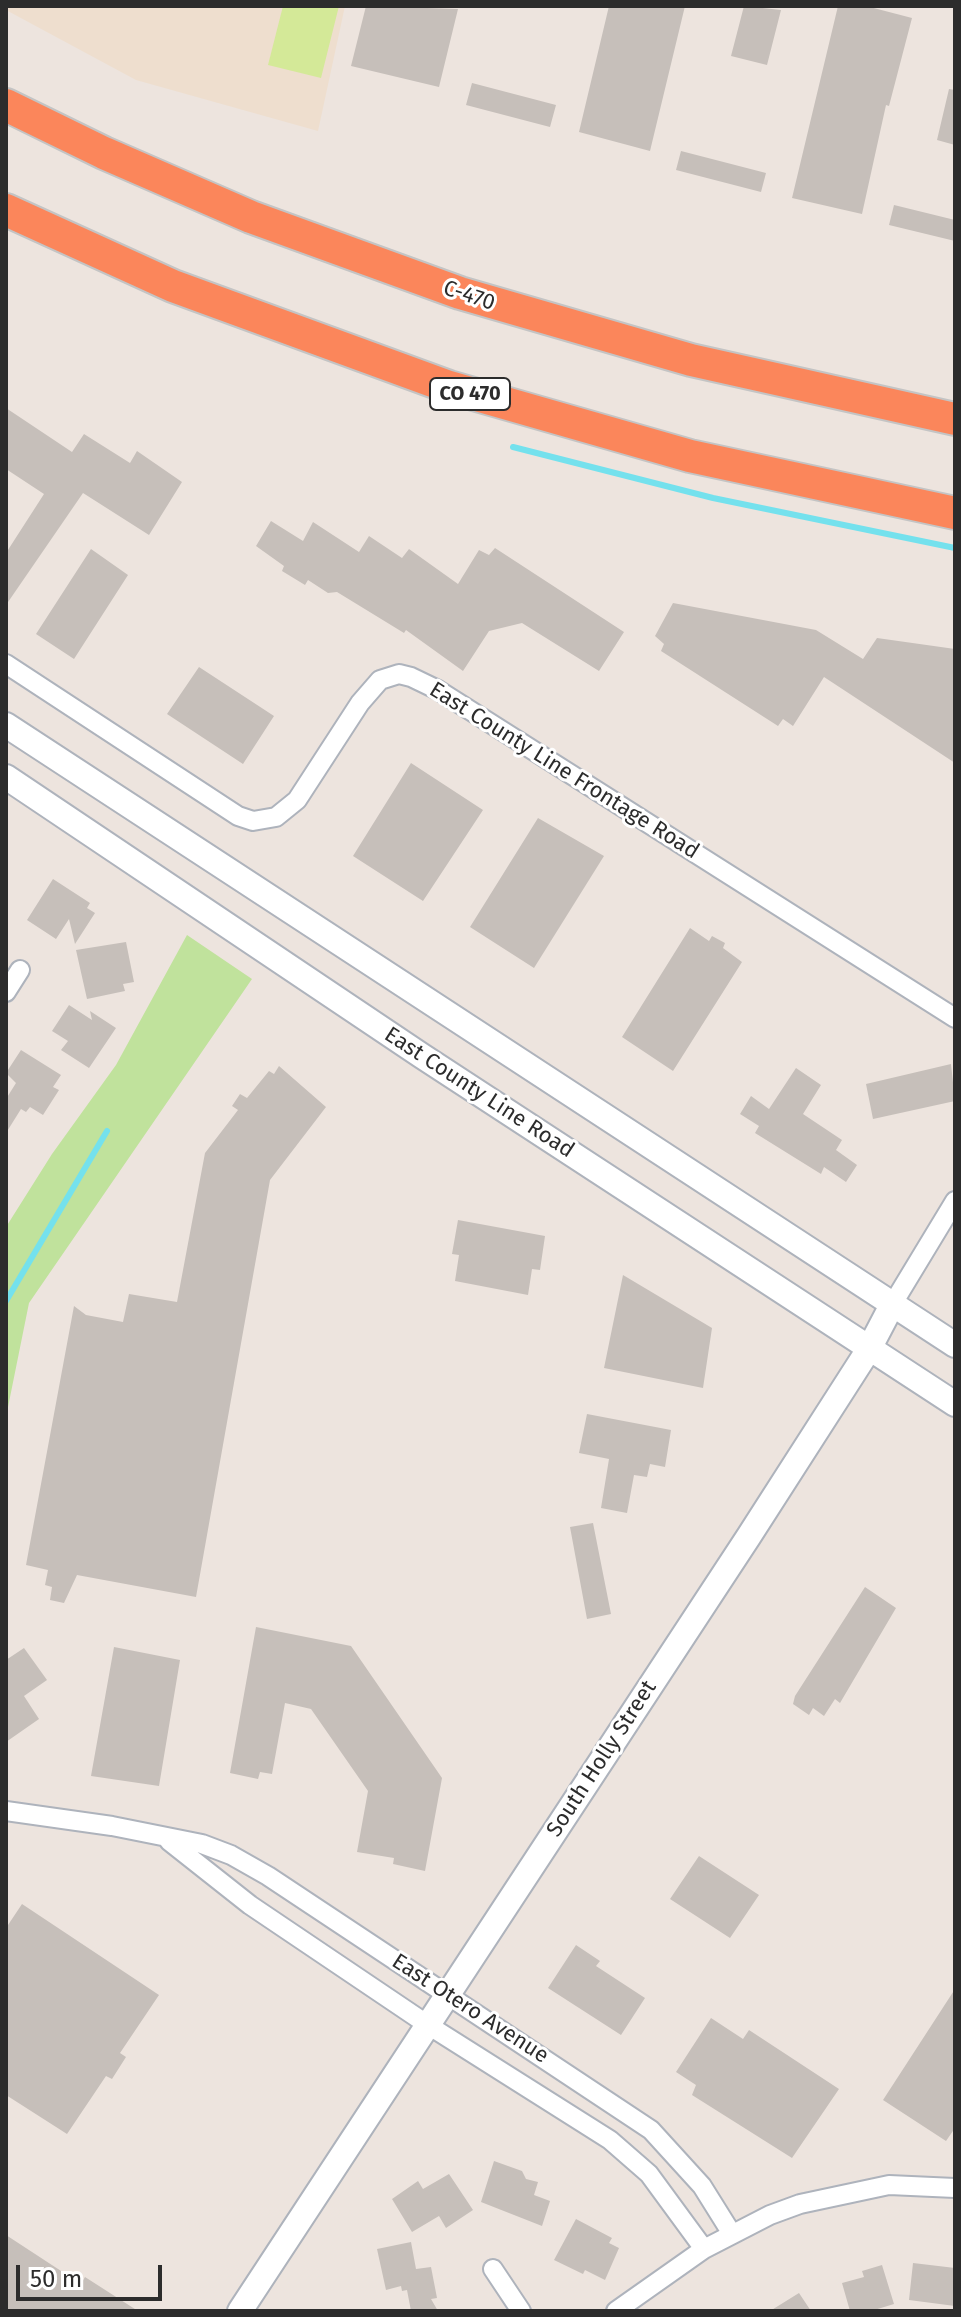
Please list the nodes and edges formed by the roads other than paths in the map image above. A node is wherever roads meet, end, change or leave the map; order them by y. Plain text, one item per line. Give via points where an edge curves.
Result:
1 (6, 105) edge
2 (6, 210) edge
3 (955, 419) edge
4 (955, 513) edge
5 (6, 664) edge
6 (6, 725) edge
7 (6, 777) edge
8 (20, 970) dead end
9 (6, 992) edge
10 (955, 1018) edge
11 (955, 1201) edge
12 (892, 1305) junction
13 (955, 1345) edge
14 (869, 1349) junction
15 (955, 1404) edge
16 (6, 1811) edge
17 (167, 1839) junction
18 (447, 1995) junction
19 (428, 2025) junction
20 (955, 2188) edge
21 (732, 2234) junction
22 (704, 2249) junction
23 (493, 2269) dead end
24 (240, 2311) edge
25 (521, 2311) edge
26 (616, 2311) edge

1 - 3 highway, C-470 via 240,212 460,293 691,360
2 - 4 highway, CO 470 via 173,286 449,387 690,456
5 - 10 street, East County Line Frontage Road via 253,821 276,817 297,800 380,680 399,674 411,677
6 - 12 main road
7 - 14 main road, East County Line Road
8 - 9 street
11 - 12 street, South Holly Street
12 - 13 main road
12 - 14 main road, South Holly Street
14 - 15 main road, East County Line Road
14 - 18 main road, South Holly Street
16 - 17 street, East Otero Avenue
17 - 18 street, East Otero Avenue via 231,1855
17 - 19 street, East Otero Avenue via 250,1905
18 - 19 main road, South Holly Street
18 - 21 street, East Otero Avenue via 651,2130 702,2186
19 - 22 street, East Otero Avenue via 629,2155 669,2198
19 - 24 main road, South Holly Street
20 - 21 street via 870,2188 800,2204
21 - 22 street
22 - 26 street
23 - 25 street

